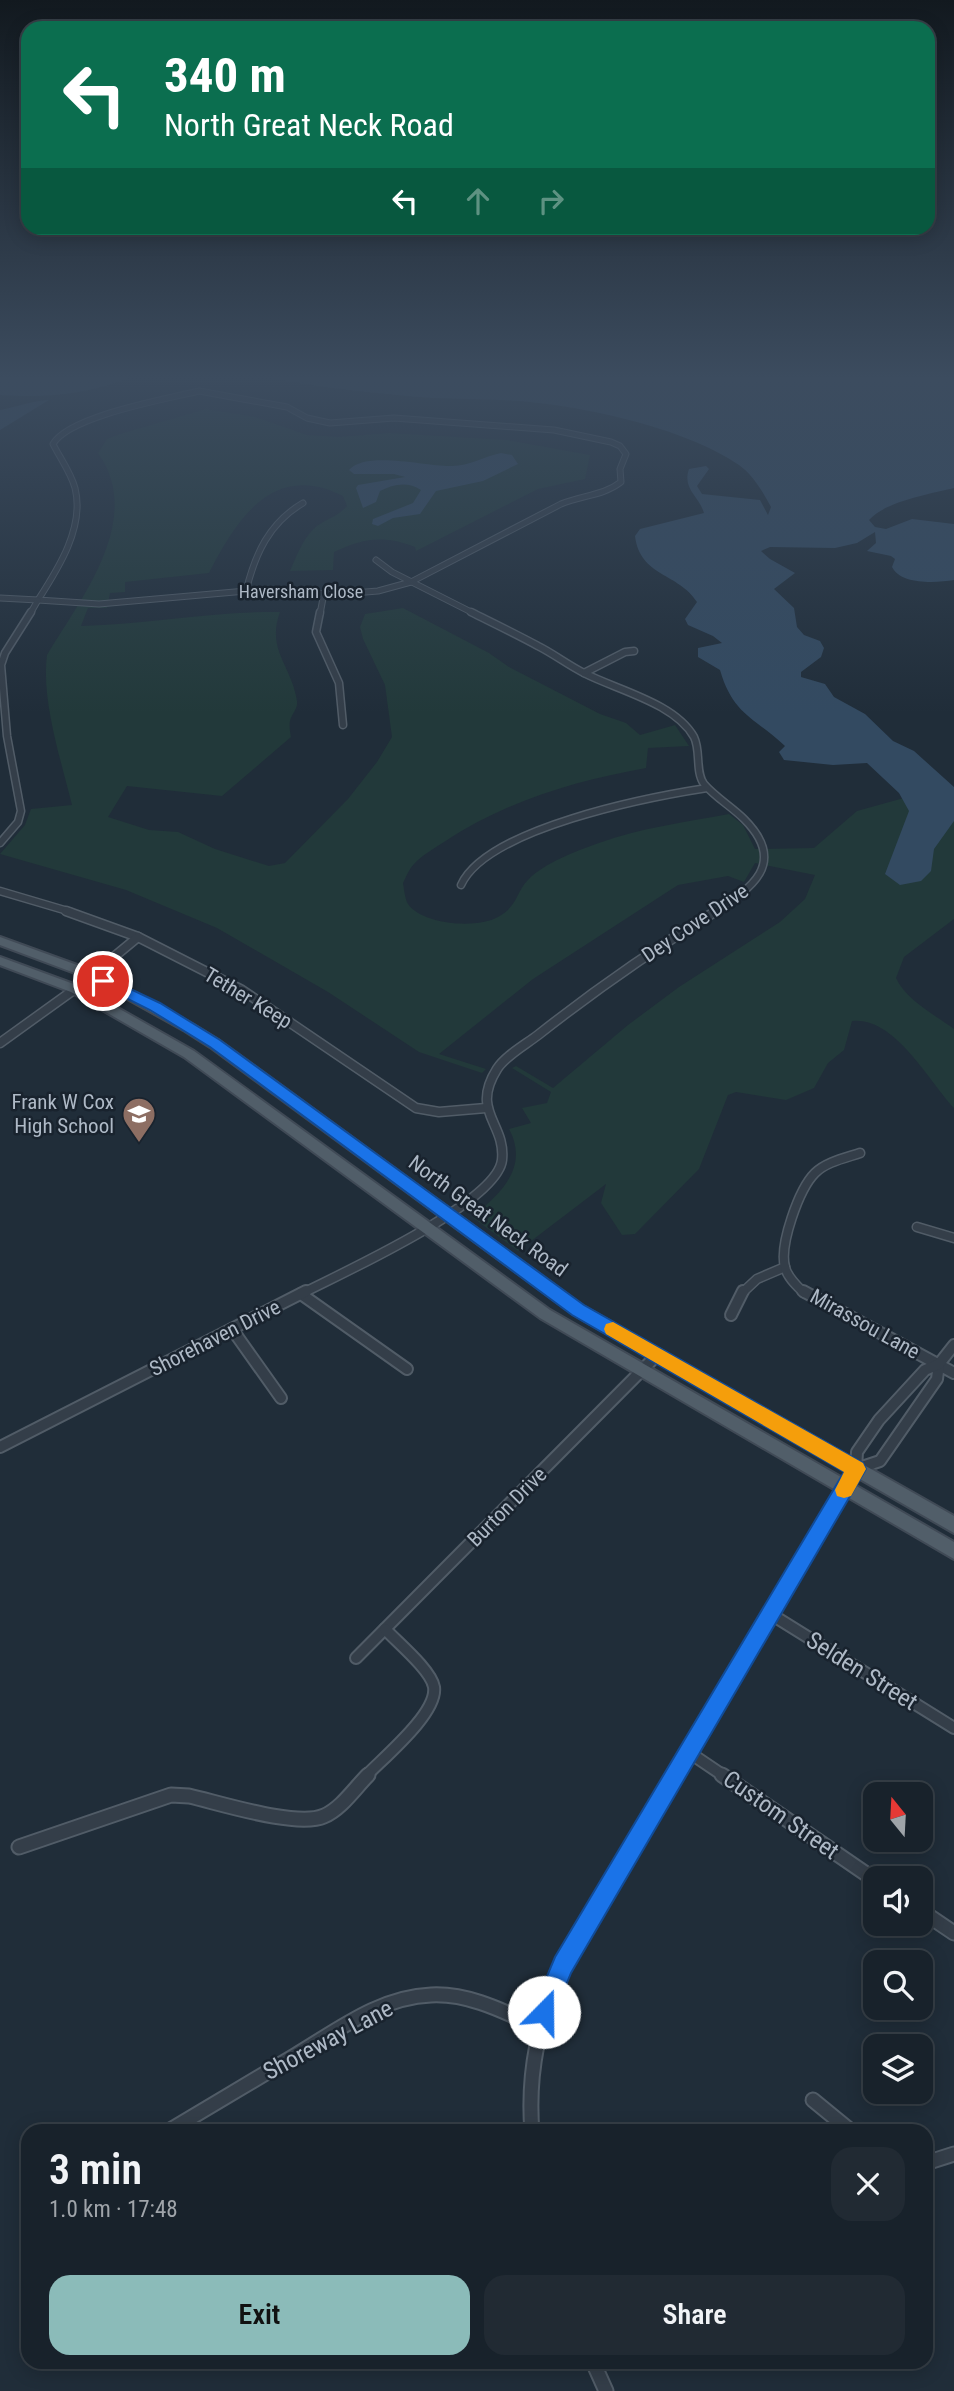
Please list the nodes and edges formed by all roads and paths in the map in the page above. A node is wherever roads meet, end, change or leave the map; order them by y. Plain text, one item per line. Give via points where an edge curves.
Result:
1 (74, 490) edge
2 (611, 490) edge
3 (303, 503) dead end
4 (376, 561) dead end
5 (411, 582) junction
6 (246, 591) junction
7 (324, 593) junction
8 (0, 598) edge
9 (38, 602) junction
10 (634, 651) dead end
11 (1, 671) edge
12 (584, 673) junction
13 (343, 725) dead end
14 (707, 788) junction
15 (0, 842) edge
16 (461, 886) dead end
17 (0, 891) edge
18 (138, 937) junction
19 (0, 941) edge
20 (0, 961) edge
21 (92, 975) junction
22 (75, 989) junction
23 (0, 1043) edge
24 (486, 1108) junction
25 (860, 1153) dead end
26 (448, 1216) junction
27 (429, 1227) junction
28 (917, 1227) dead end
29 (954, 1237) edge
30 (785, 1267) junction
31 (301, 1294) junction
32 (731, 1315) dead end
33 (232, 1329) junction
34 (954, 1345) edge
35 (657, 1355) junction
36 (939, 1364) junction
37 (407, 1369) dead end
38 (641, 1371) junction
39 (954, 1373) edge
40 (281, 1398) dead end
41 (0, 1447) edge
42 (856, 1469) junction
43 (845, 1488) junction
44 (954, 1525) edge
45 (954, 1551) edge
46 (769, 1613) junction
47 (385, 1629) junction
48 (356, 1658) dead end
49 (954, 1728) edge
50 (687, 1751) junction
51 (19, 1847) dead end
52 (863, 1872) edge
53 (933, 1919) edge
54 (954, 1933) edge
55 (538, 2028) junction
56 (813, 2100) dead end
57 (180, 2124) edge
58 (531, 2124) edge
59 (842, 2124) edge
60 (954, 2154) edge
61 (933, 2161) edge
62 (596, 2369) edge
63 (606, 2391) edge

1 - 9 street, Haversham Close via 77,508 66,551
2 - 5 street, Haversham Close via 571,499
3 - 6 street via 283,516 265,539
4 - 5 street
5 - 7 street, Haversham Close via 368,593
5 - 12 street
6 - 7 street, Haversham Close
6 - 9 street, Haversham Close via 117,604
7 - 13 street via 316,632 339,682
8 - 9 street, Haversham Close
9 - 11 street via 5,653
10 - 12 street
11 - 15 street via 21,811
12 - 14 street via 647,700 681,722 695,738 700,774
14 - 16 street via 626,800 568,817 480,862 464,875
14 - 24 street, Dey Cove Drive via 746,821 762,842 759,877 747,892 584,998 505,1061 491,1079
17 - 18 street, Tether Keep
18 - 21 street
18 - 24 street, Tether Keep via 242,990 416,1108 439,1112
19 - 21 main road, North Great Neck Road
20 - 22 main road, North Great Neck Road
21 - 22 street
21 - 26 main road, North Great Neck Road via 155,1006 215,1044
22 - 23 street
22 - 27 main road, North Great Neck Road via 189,1054
24 - 26 street via 502,1151 499,1168 481,1192
25 - 30 street via 814,1174 784,1243
26 - 27 street
26 - 35 main road, North Great Neck Road via 578,1310
27 - 31 street, Shorehaven Drive
27 - 38 main road, North Great Neck Road via 545,1314
28 - 29 street
30 - 32 street via 746,1285
30 - 36 street, Mirassou Lane via 807,1295
31 - 33 street, Shorehaven Drive
31 - 37 street
33 - 40 street
33 - 41 street, Shorehaven Drive
34 - 36 street
35 - 38 street, Burton Drive
35 - 42 main road, North Great Neck Road
36 - 39 street, Mirassou Lane
36 - 42 street via 925,1370 879,1420 857,1452
36 - 42 street via 937,1379 880,1461
38 - 43 main road, North Great Neck Road
38 - 47 street, Burton Drive
42 - 43 street
42 - 44 main road, North Great Neck Road
43 - 45 main road, North Great Neck Road
43 - 46 street
46 - 49 street, Selden Street
46 - 50 street
47 - 48 street, Burton Drive
47 - 51 street via 427,1673 434,1687 429,1710 323,1817 298,1821 171,1796
50 - 52 street, Custom Street
50 - 55 street via 563,1965
53 - 54 street
55 - 57 street, Shoreway Lane via 457,1997 411,1997 338,2030
55 - 58 street via 532,2051
56 - 59 street
60 - 61 street
62 - 63 street

